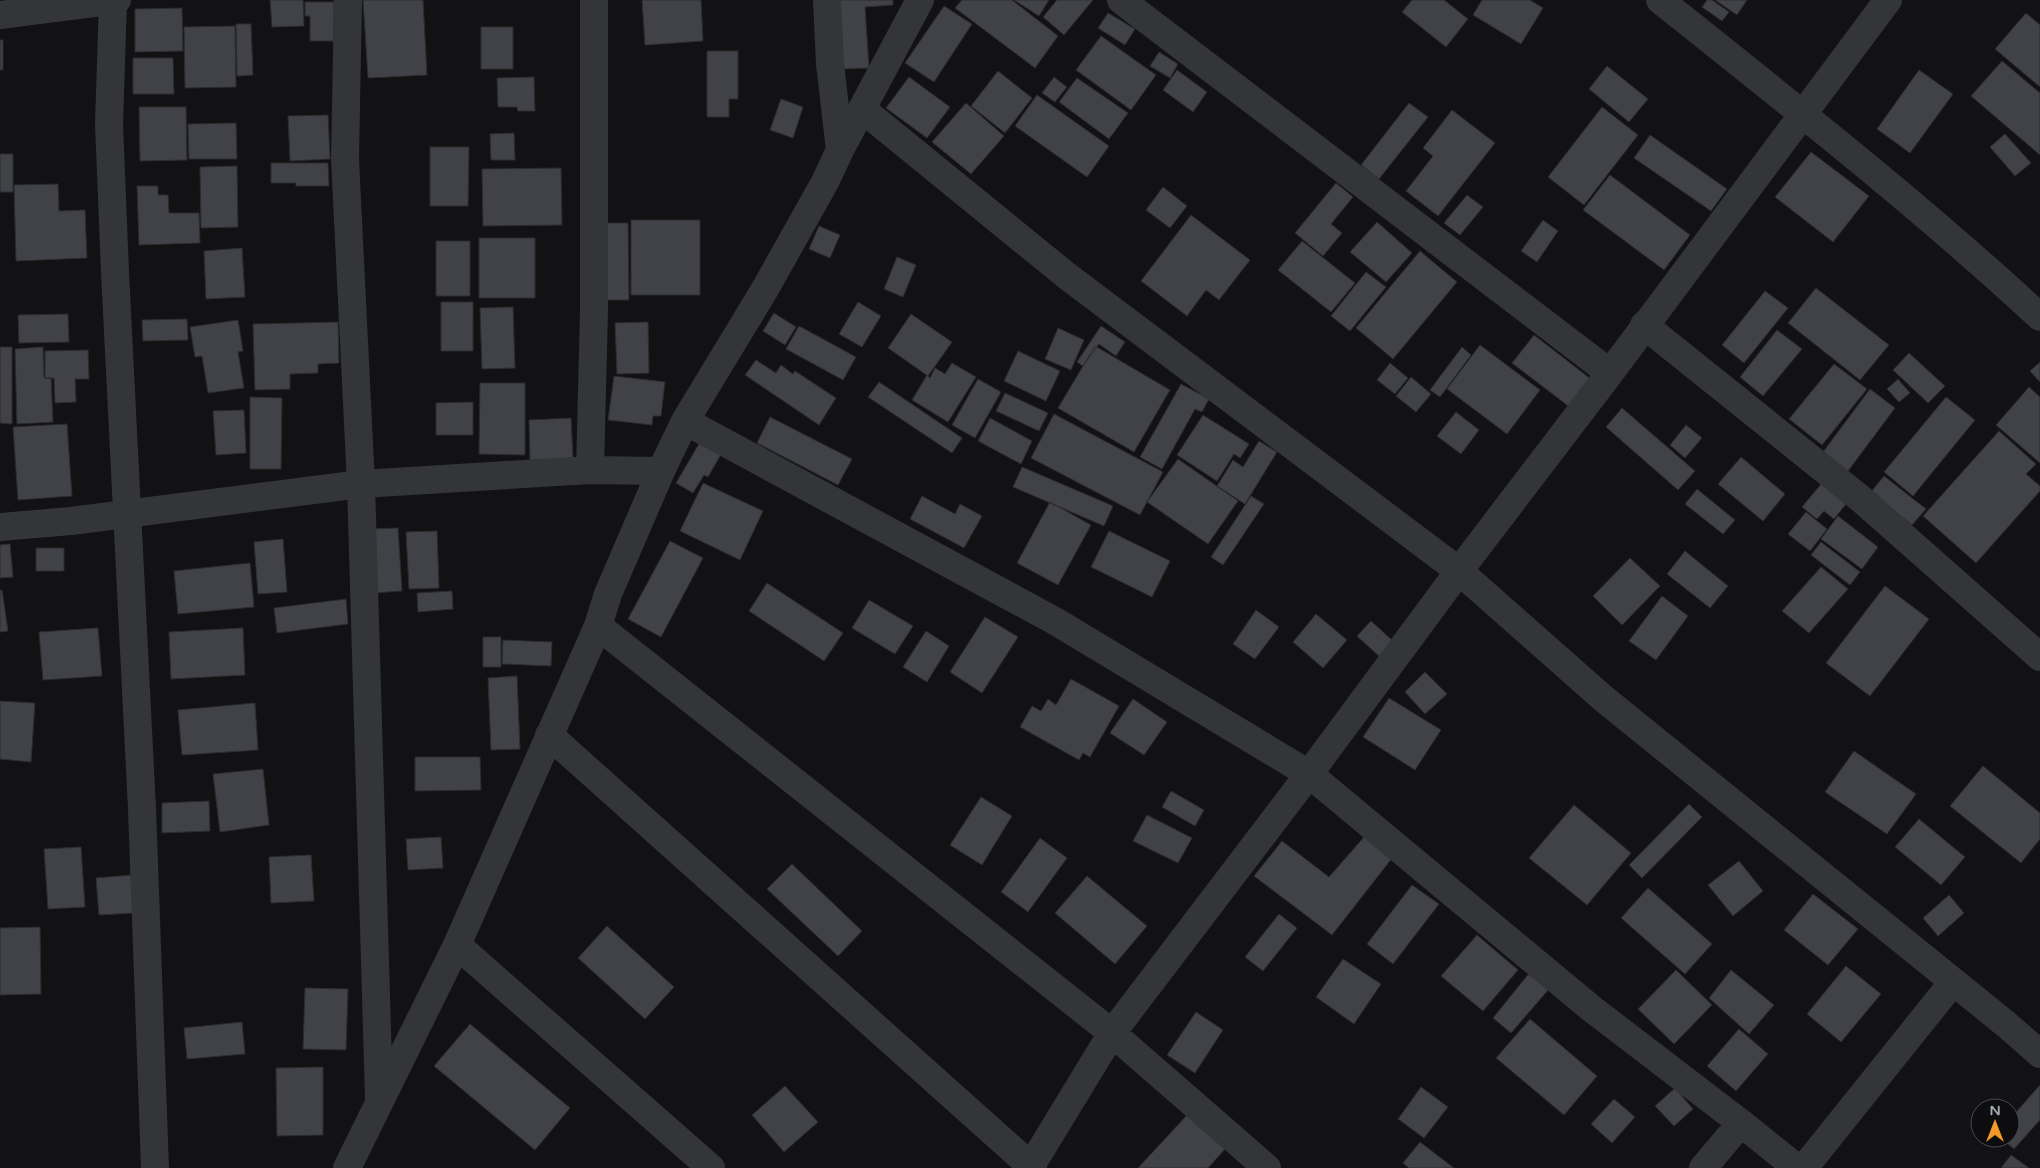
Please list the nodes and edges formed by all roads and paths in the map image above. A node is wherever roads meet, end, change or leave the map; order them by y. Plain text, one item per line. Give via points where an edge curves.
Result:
1 (113, 0) edge
2 (117, 0) edge
3 (348, 0) edge
4 (594, 0) edge
5 (827, 0) edge
6 (920, 0) edge
7 (1121, 0) edge
8 (1660, 0) edge
9 (1888, 0) edge
10 (0, 15) edge
11 (862, 109) junction
12 (1804, 114) junction
13 (840, 150) junction
14 (2040, 317) edge
15 (1644, 325) junction
16 (1610, 373) junction
17 (685, 421) junction
18 (590, 470) junction
19 (661, 471) junction
20 (361, 484) junction
21 (127, 514) junction
22 (0, 526) edge
23 (1458, 571) junction
24 (598, 626) junction
25 (2040, 657) edge
26 (549, 735) junction
27 (1309, 774) junction
28 (457, 945) junction
29 (1953, 982) junction
30 (1112, 1032) junction
31 (2040, 1054) edge
32 (379, 1100) junction
33 (1742, 1123) junction
34 (357, 1164) edge
35 (1032, 1167) edge
36 (154, 1168) edge
37 (711, 1168) edge
38 (1267, 1168) edge
39 (1703, 1168) edge
40 (1797, 1168) edge
41 (1804, 1168) edge

1 - 2 street
1 - 10 street
1 - 21 street via 109,124
3 - 20 street via 345,159
4 - 18 street via 594,310
5 - 13 street via 830,64
6 - 11 street
7 - 16 street
8 - 12 street
9 - 12 street
11 - 13 street
11 - 23 street via 1067,276
12 - 14 street via 1937,224
12 - 15 street
13 - 17 street via 765,289
15 - 16 street
15 - 25 street via 1861,499
16 - 23 street
17 - 19 street
17 - 27 street via 1055,620
18 - 19 street
18 - 20 street
19 - 24 street via 608,594
20 - 21 street
20 - 32 street
21 - 22 street via 71,522
21 - 36 street via 142,809
23 - 27 street
23 - 29 street via 1604,699
24 - 26 street
24 - 30 street
26 - 28 street
26 - 35 street
27 - 30 street
27 - 33 street via 1592,1009
28 - 32 street
28 - 37 street
29 - 31 street
29 - 41 street
30 - 35 street
30 - 38 street
32 - 34 street
33 - 39 street
33 - 40 street

